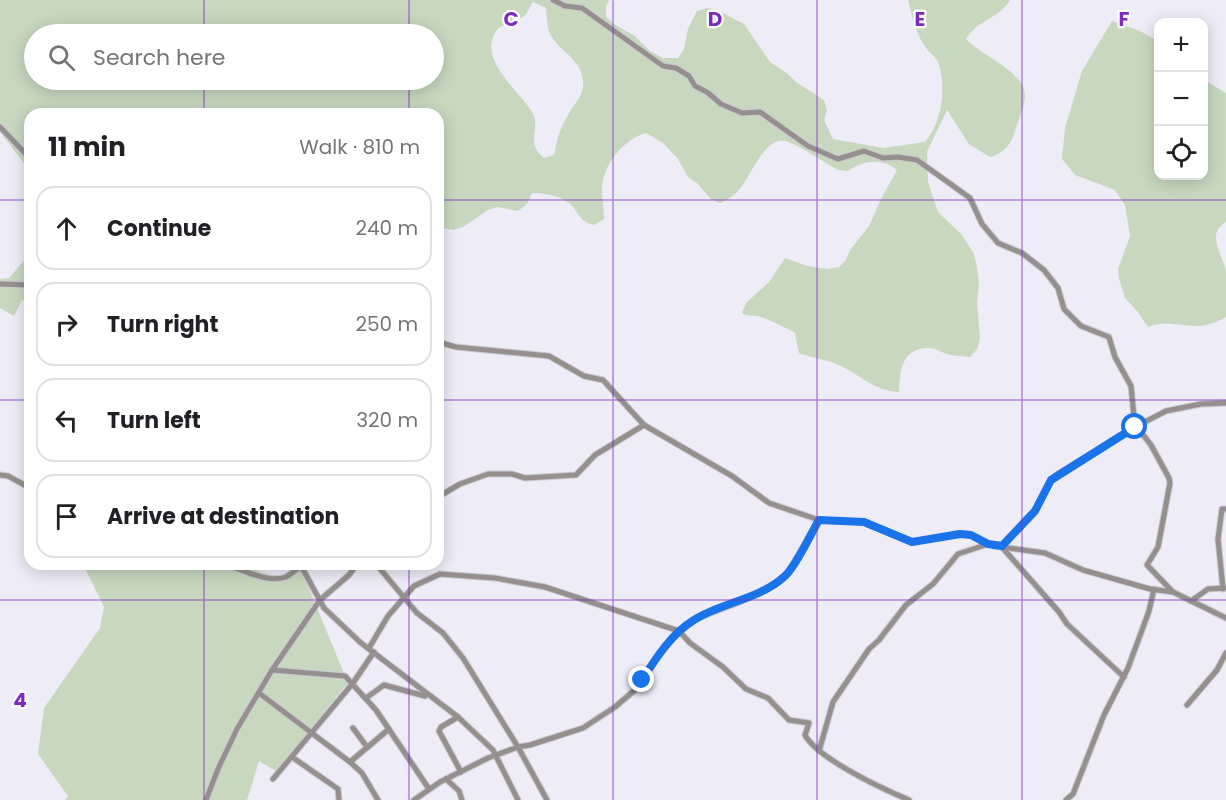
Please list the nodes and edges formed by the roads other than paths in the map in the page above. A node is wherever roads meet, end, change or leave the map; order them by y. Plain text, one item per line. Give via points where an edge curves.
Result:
1 (553, 0) edge
2 (0, 128) edge
3 (24, 152) edge
4 (0, 284) edge
5 (24, 285) edge
6 (444, 344) edge
7 (1226, 402) edge
8 (644, 425) junction
9 (1136, 426) junction
10 (0, 475) edge
11 (24, 485) edge
12 (444, 493) edge
13 (1226, 509) edge
14 (819, 520) junction
15 (988, 544) junction
16 (1002, 546) junction
17 (240, 570) edge
18 (294, 570) edge
19 (304, 570) edge
20 (352, 570) edge
21 (381, 570) edge
22 (1224, 588) edge
23 (1154, 589) junction
24 (1173, 592) junction
25 (405, 596) junction
26 (320, 600) junction
27 (1191, 601) junction
28 (1226, 618) edge
29 (679, 631) junction
30 (371, 650) junction
31 (1226, 653) edge
32 (272, 670) junction
33 (1124, 677) junction
34 (353, 683) junction
35 (259, 693) junction
36 (429, 697) junction
37 (366, 698) junction
38 (1187, 705) dead end
39 (458, 717) junction
40 (353, 728) dead end
41 (390, 729) junction
42 (312, 734) junction
43 (367, 747) junction
44 (518, 747) junction
45 (819, 751) junction
46 (497, 756) junction
47 (292, 757) junction
48 (350, 762) junction
49 (462, 772) junction
50 (273, 779) dead end
51 (446, 779) junction
52 (429, 789) junction
53 (206, 800) edge
54 (339, 800) edge
55 (378, 800) edge
56 (414, 800) edge
57 (462, 800) edge
58 (518, 800) edge
59 (547, 800) edge
60 (909, 800) edge
61 (1066, 800) edge

1 - 9 street via 582,8 663,66 688,76 695,86 721,104 742,113 760,112 808,146 838,159 864,151 883,158 917,160 970,198 982,224 998,243 1022,253 1044,270 1058,288 1064,309 1081,326 1109,337 1131,386
2 - 3 street
4 - 5 street
6 - 8 street via 549,356 584,376 603,381
7 - 9 street via 1184,406
8 - 12 street via 595,454 576,475 525,478 488,474
8 - 14 street via 732,476 769,503
9 - 16 street via 1051,480 1035,511
9 - 24 street via 1169,478 1158,547 1146,565
10 - 11 street
13 - 22 street via 1222,509 1218,538
14 - 15 street via 864,522 912,542 960,534
14 - 29 street via 787,574 775,584 695,619
15 - 16 street
15 - 45 street via 958,554 933,584 906,605 869,649 833,702
16 - 23 street via 1045,553 1083,570
16 - 33 street via 1067,624
17 - 18 street via 273,579
19 - 26 street
20 - 26 street
21 - 25 street
22 - 27 street via 1208,589
23 - 24 street
23 - 33 street
24 - 27 street
25 - 29 street via 414,586 440,574 495,578 545,587
25 - 30 street via 388,616
25 - 44 street via 463,658
26 - 30 street
26 - 32 street
27 - 28 street
29 - 44 street via 636,689 615,707 583,728
29 - 45 street via 747,689 768,698 789,720 809,723 806,735
30 - 34 street
30 - 36 street
31 - 38 street
32 - 34 street via 345,676
32 - 35 street
33 - 61 street via 1104,715 1073,794
34 - 37 street
34 - 42 street
35 - 42 street
35 - 53 street via 237,729
36 - 37 street via 384,685
36 - 39 street
37 - 41 street
39 - 46 street
39 - 49 street via 439,731
40 - 43 street
41 - 43 street
41 - 52 street
42 - 47 street
42 - 48 street
43 - 48 street
44 - 46 street
44 - 59 street
45 - 60 street
46 - 49 street
46 - 58 street
47 - 50 street
47 - 54 street via 338,789
48 - 55 street via 362,773
49 - 51 street
51 - 52 street
51 - 57 street via 459,791
52 - 56 street

